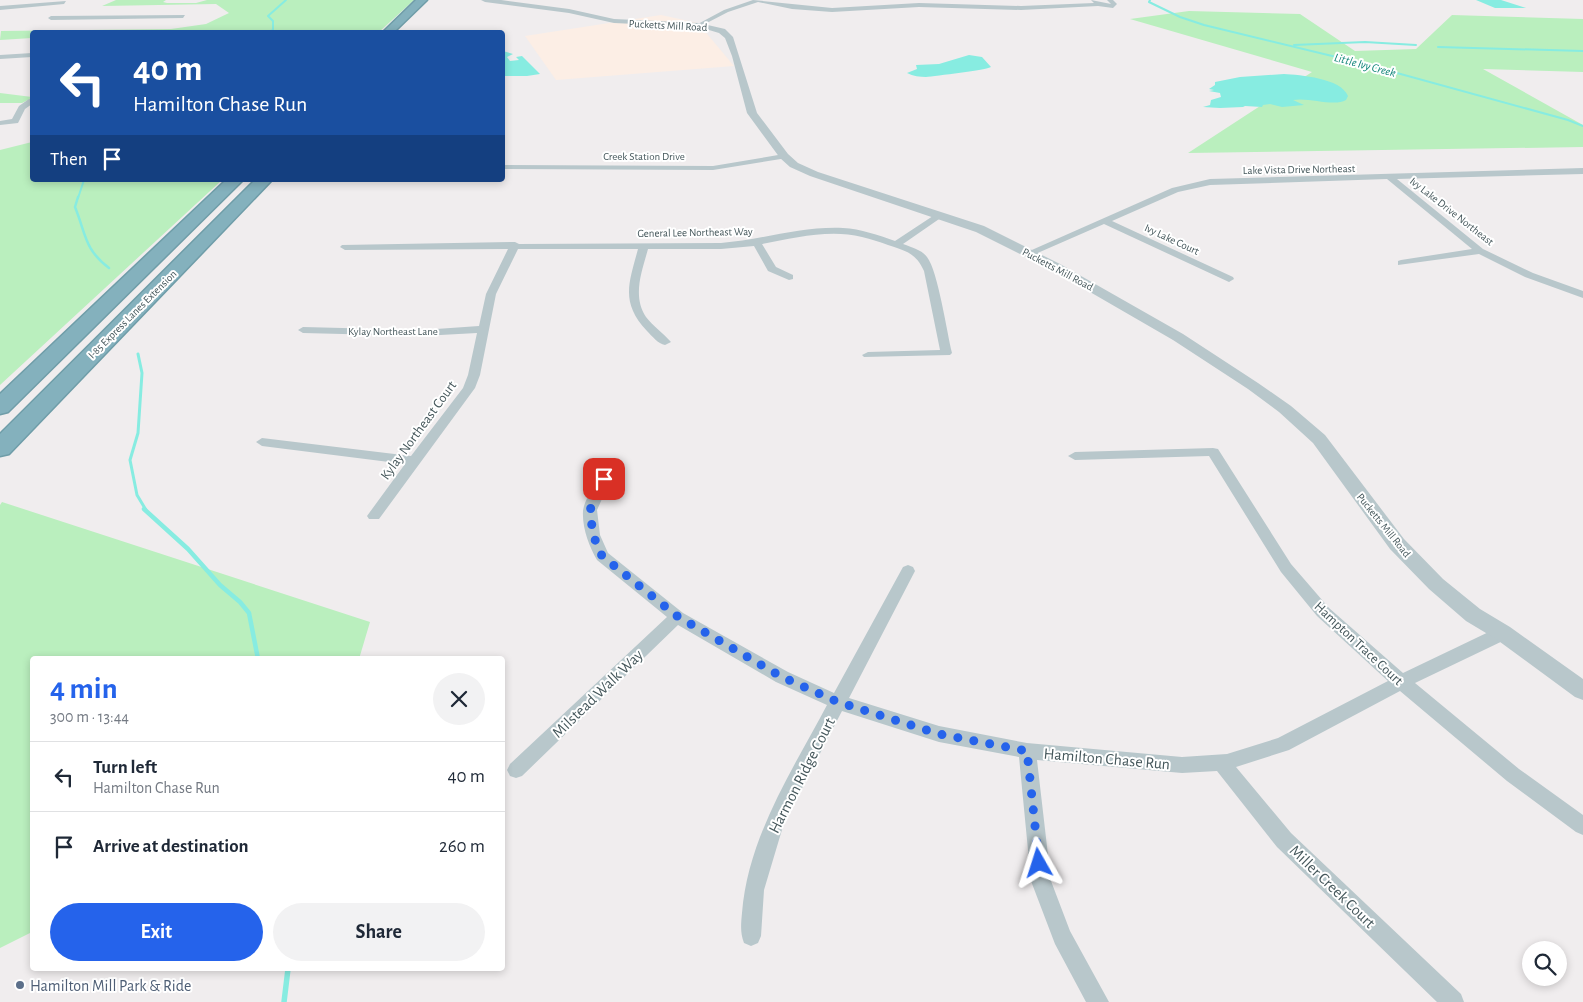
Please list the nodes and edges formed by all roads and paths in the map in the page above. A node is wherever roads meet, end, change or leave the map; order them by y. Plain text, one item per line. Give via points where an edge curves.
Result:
1 (422, 0) edge
2 (484, 0) edge
3 (758, 0) edge
4 (1017, 0) edge
5 (1110, 0) edge
6 (935, 2) edge
7 (1096, 2) edge
8 (0, 8) edge
9 (1021, 8) junction
10 (183, 16) dead end
11 (699, 25) junction
12 (390, 30) edge
13 (30, 55) edge
14 (0, 57) edge
15 (30, 102) edge
16 (0, 123) edge
17 (784, 156) junction
18 (505, 168) edge
19 (1583, 171) edge
20 (1390, 178) junction
21 (232, 182) edge
22 (262, 182) edge
23 (939, 215) junction
24 (1105, 221) junction
25 (757, 243) junction
26 (897, 244) junction
27 (515, 246) junction
28 (644, 246) junction
29 (345, 247) dead end
30 (1480, 251) junction
31 (1030, 253) junction
32 (1401, 262) dead end
33 (789, 277) dead end
34 (1229, 279) dead end
35 (1583, 295) edge
36 (484, 329) junction
37 (303, 330) dead end
38 (665, 342) dead end
39 (868, 355) dead end
40 (0, 406) edge
41 (262, 442) dead end
42 (0, 448) edge
43 (1075, 456) dead end
44 (415, 461) junction
45 (604, 479) dead end
46 (374, 516) dead end
47 (908, 570) dead end
48 (677, 616) junction
49 (1504, 634) junction
50 (1401, 682) junction
51 (1583, 691) edge
52 (838, 702) junction
53 (1027, 751) junction
54 (1221, 762) junction
55 (516, 770) dead end
56 (1583, 826) edge
57 (751, 936) dead end
58 (1098, 1002) edge
59 (1452, 1002) edge

1 - 12 highway
2 - 11 street, Pucketts Mill Road via 568,11 614,21
3 - 6 street via 813,10
3 - 11 street
4 - 9 street
5 - 7 street via 1113,6
6 - 9 street
7 - 9 street
8 - 10 street via 64,2 50,18
11 - 17 street, Pucketts Mill Road via 717,28 729,37 752,112
13 - 14 street
15 - 16 street via 22,108 15,121
17 - 18 street, Creek Station Drive via 713,168
17 - 23 street, Pucketts Mill Road via 794,165 814,174
19 - 20 street, Lake Vista Drive Northeast
20 - 24 street, Lake Vista Drive Northeast via 1210,182 1175,190
20 - 30 street, Ivy Lake Drive Northeast
21 - 40 highway, I-85 Express Lanes Extension
22 - 42 highway, I-85 Express Lanes Extension
23 - 26 street
23 - 31 street, Pucketts Mill Road via 980,229
24 - 31 street, Lake Vista Drive Northeast
24 - 34 street, Ivy Lake Court
25 - 26 street, General Lee Northeast Way via 820,231 842,231
25 - 28 street, General Lee Northeast Way
25 - 33 street via 772,269
26 - 39 street, General Lee Northeast Way via 923,258 929,271 946,353
27 - 28 street, General Lee Northeast Way
27 - 29 street, General Lee Northeast Way
27 - 36 street, Kylay Northeast Court via 491,294
28 - 38 street via 632,293 636,312
30 - 32 street
30 - 35 street, Ivy Lake Drive Northeast
31 - 49 street, Pucketts Mill Road via 1178,337 1285,408 1320,439 1397,544 1443,590
36 - 37 street, Kylay Northeast Lane via 422,333
36 - 44 street, Kylay Northeast Court via 469,388
41 - 44 street
43 - 50 street, Hampton Trace Court via 1213,452 1286,568 1323,612
44 - 46 street, Kylay Northeast Court
45 - 48 street, Hamilton Chase Run via 590,510 593,535 602,556
47 - 52 street, Harmon Ridge Court
48 - 52 street, Hamilton Chase Run via 782,677
48 - 55 street, Milstead Walk Way
49 - 50 street, Hamilton Chase Run
49 - 51 street, Pucketts Mill Road
50 - 54 street, Hamilton Chase Run via 1283,744
50 - 56 street, Hampton Trace Court via 1513,776
52 - 53 street, Hamilton Chase Run via 939,734
52 - 57 street, Harmon Ridge Court via 775,820 754,890
53 - 54 street, Hamilton Chase Run via 1182,765
53 - 58 street via 1041,881 1062,936
54 - 59 street, Miller Creek Court via 1284,840

